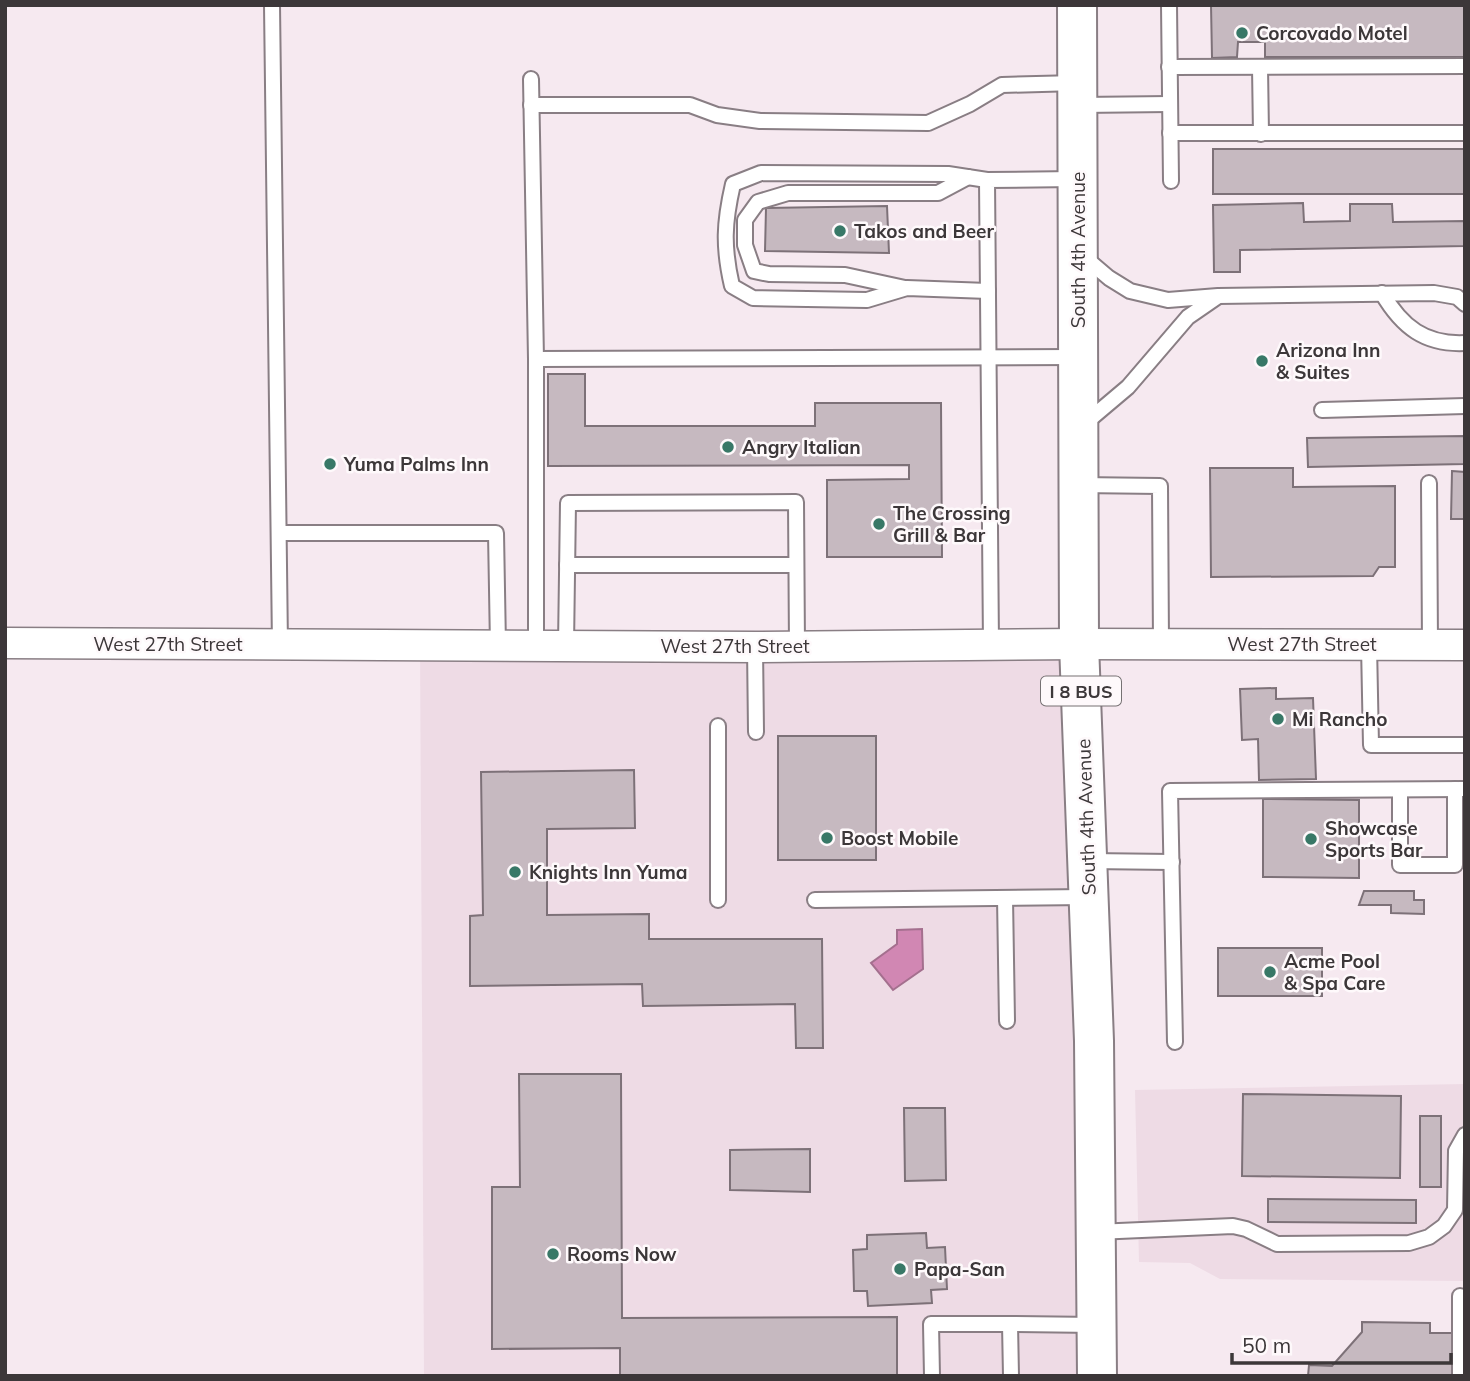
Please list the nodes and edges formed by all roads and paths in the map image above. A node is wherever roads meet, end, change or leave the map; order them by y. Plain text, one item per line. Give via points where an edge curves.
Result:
1 (272, 5) edge
2 (1077, 5) edge
3 (1169, 5) edge
4 (1465, 66) edge
5 (1170, 67) junction
6 (1260, 67) junction
7 (531, 79) dead end
8 (1078, 94) junction
9 (1170, 104) junction
10 (531, 105) junction
11 (1170, 133) junction
12 (1465, 133) edge
13 (1261, 134) junction
14 (968, 177) junction
15 (1078, 179) junction
16 (987, 180) junction
17 (1171, 181) dead end
18 (1078, 252) junction
19 (907, 288) junction
20 (988, 292) junction
21 (1382, 293) junction
22 (1218, 296) junction
23 (1465, 304) edge
24 (1465, 343) edge
25 (1079, 357) junction
26 (536, 359) junction
27 (989, 359) junction
28 (1465, 406) edge
29 (1322, 410) dead end
30 (1079, 429) junction
31 (1429, 483) dead end
32 (1079, 485) junction
33 (279, 533) junction
34 (567, 565) junction
35 (796, 565) junction
36 (5, 643) edge
37 (1079, 644) junction
38 (1161, 644) junction
39 (280, 645) junction
40 (990, 645) junction
41 (1369, 645) junction
42 (1430, 645) junction
43 (1465, 645) edge
44 (498, 646) junction
45 (551, 646) junction
46 (755, 647) junction
47 (797, 647) junction
48 (718, 726) dead end
49 (756, 732) dead end
50 (1465, 746) edge
51 (1460, 789) edge
52 (1400, 790) junction
53 (1172, 862) junction
54 (1088, 879) junction
55 (1004, 898) junction
56 (718, 900) dead end
57 (815, 900) dead end
58 (1007, 1021) dead end
59 (1175, 1042) dead end
60 (1465, 1135) edge
61 (1094, 1232) junction
62 (1460, 1296) dead end
63 (1010, 1324) junction
64 (1096, 1325) junction
65 (932, 1376) edge
66 (1011, 1376) edge
67 (1097, 1376) edge
68 (1460, 1376) edge

1 - 33 lane
2 - 8 main road, South 4th Avenue / I 8 BUS
3 - 5 lane
4 - 6 lane
5 - 6 lane
5 - 9 lane
6 - 13 lane
7 - 10 lane
8 - 9 lane
8 - 10 lane via 1002,85 928,123 760,121 717,115 690,105
8 - 15 main road, South 4th Avenue / I 8 BUS
9 - 11 lane
10 - 26 lane
11 - 13 lane
11 - 17 lane
12 - 13 lane
14 - 16 lane
14 - 19 lane via 938,193 788,192 758,202 745,220 745,245 754,271 845,275
14 - 19 lane via 761,173 733,184 726,214 725,254 732,286 753,298 867,300
15 - 16 lane
15 - 18 main road, South 4th Avenue / I 8 BUS
16 - 20 lane
18 - 22 lane via 1130,290 1168,300
18 - 25 main road, South 4th Avenue / I 8 BUS
19 - 20 lane
20 - 27 lane
21 - 22 lane
21 - 23 lane via 1434,293 1457,297
21 - 24 lane via 1407,327 1445,344
22 - 30 lane via 1188,317 1128,387
25 - 27 lane
25 - 30 main road, South 4th Avenue / I 8 BUS
26 - 27 lane
26 - 45 lane
27 - 40 lane
28 - 29 lane
30 - 32 main road, South 4th Avenue / I 8 BUS
31 - 42 lane
32 - 37 main road, South 4th Avenue / I 8 BUS
32 - 38 lane via 1160,485
33 - 39 lane
33 - 44 lane via 496,533
34 - 35 lane
34 - 35 lane via 568,503 796,502
34 - 45 lane
35 - 47 lane
36 - 39 street, West 27th Street
37 - 38 street, West 27th Street
37 - 40 street, West 27th Street
37 - 54 main road, South 4th Avenue / I 8 BUS
38 - 41 street, West 27th Street
39 - 44 street, West 27th Street
40 - 47 street, West 27th Street
41 - 42 street, West 27th Street
41 - 50 lane via 1371,745
42 - 43 street, West 27th Street
44 - 45 street, West 27th Street
45 - 46 street, West 27th Street
46 - 47 street, West 27th Street
46 - 49 lane
48 - 56 lane
51 - 52 lane
51 - 52 lane via 1455,865 1400,865
52 - 53 lane via 1170,791
53 - 54 lane
53 - 59 lane
54 - 55 lane
54 - 61 main road, South 4th Avenue / I 8 BUS
55 - 57 lane
55 - 58 lane
60 - 61 lane via 1456,1151 1455,1210 1429,1237 1409,1243 1277,1244 1233,1226
61 - 64 main road, South 4th Avenue / I 8 BUS
62 - 68 lane
63 - 64 lane
63 - 65 lane via 931,1324
63 - 66 lane
64 - 67 main road, South 4th Avenue / I 8 BUS

